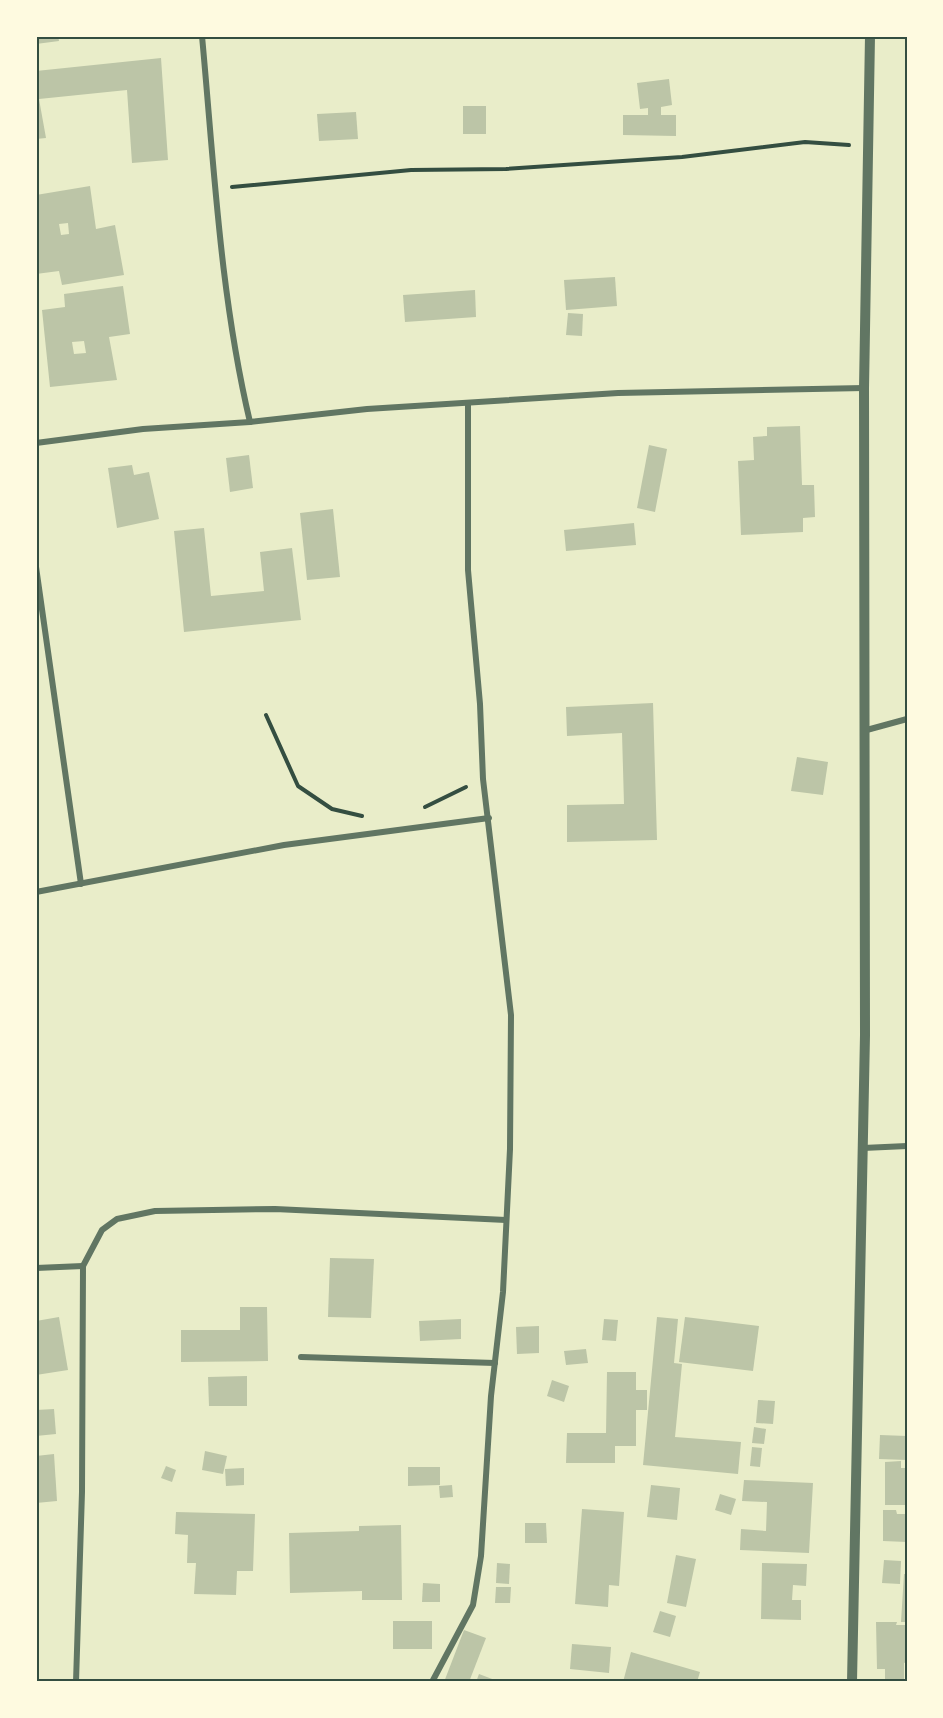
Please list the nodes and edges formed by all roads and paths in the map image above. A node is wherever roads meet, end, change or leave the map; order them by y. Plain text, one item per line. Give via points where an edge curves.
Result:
1 (202, 36) edge
2 (870, 36) edge
3 (868, 147) junction
4 (214, 189) junction
5 (864, 388) junction
6 (468, 404) junction
7 (250, 422) junction
8 (36, 443) edge
9 (36, 567) edge
10 (266, 716) dead end
11 (907, 719) edge
12 (863, 731) junction
13 (483, 779) junction
14 (421, 809) dead end
15 (489, 818) junction
16 (374, 819) dead end
17 (81, 884) junction
18 (36, 892) edge
19 (907, 1146) edge
20 (863, 1148) junction
21 (506, 1220) junction
22 (83, 1266) junction
23 (36, 1268) edge
24 (302, 1357) dead end
25 (495, 1362) junction
26 (76, 1682) edge
27 (432, 1682) edge
28 (852, 1682) edge

1 - 4 street
2 - 3 street
3 - 4 path via 805,142 682,157 506,169 411,170
3 - 5 street
4 - 7 street via 237,365
5 - 6 street via 618,393
5 - 12 street
6 - 7 street via 367,409
6 - 13 street via 468,570
7 - 8 street via 143,429
9 - 17 street
10 - 16 path via 298,786 332,809
11 - 12 street
12 - 20 street
13 - 14 path
13 - 15 street
15 - 17 street via 284,845
15 - 21 street via 511,1015
17 - 18 street
19 - 20 street
20 - 28 street
21 - 22 street via 275,1209 155,1211 117,1219 102,1230
21 - 25 street
22 - 23 street
22 - 26 street
24 - 25 street
25 - 27 street via 482,1556 473,1605

